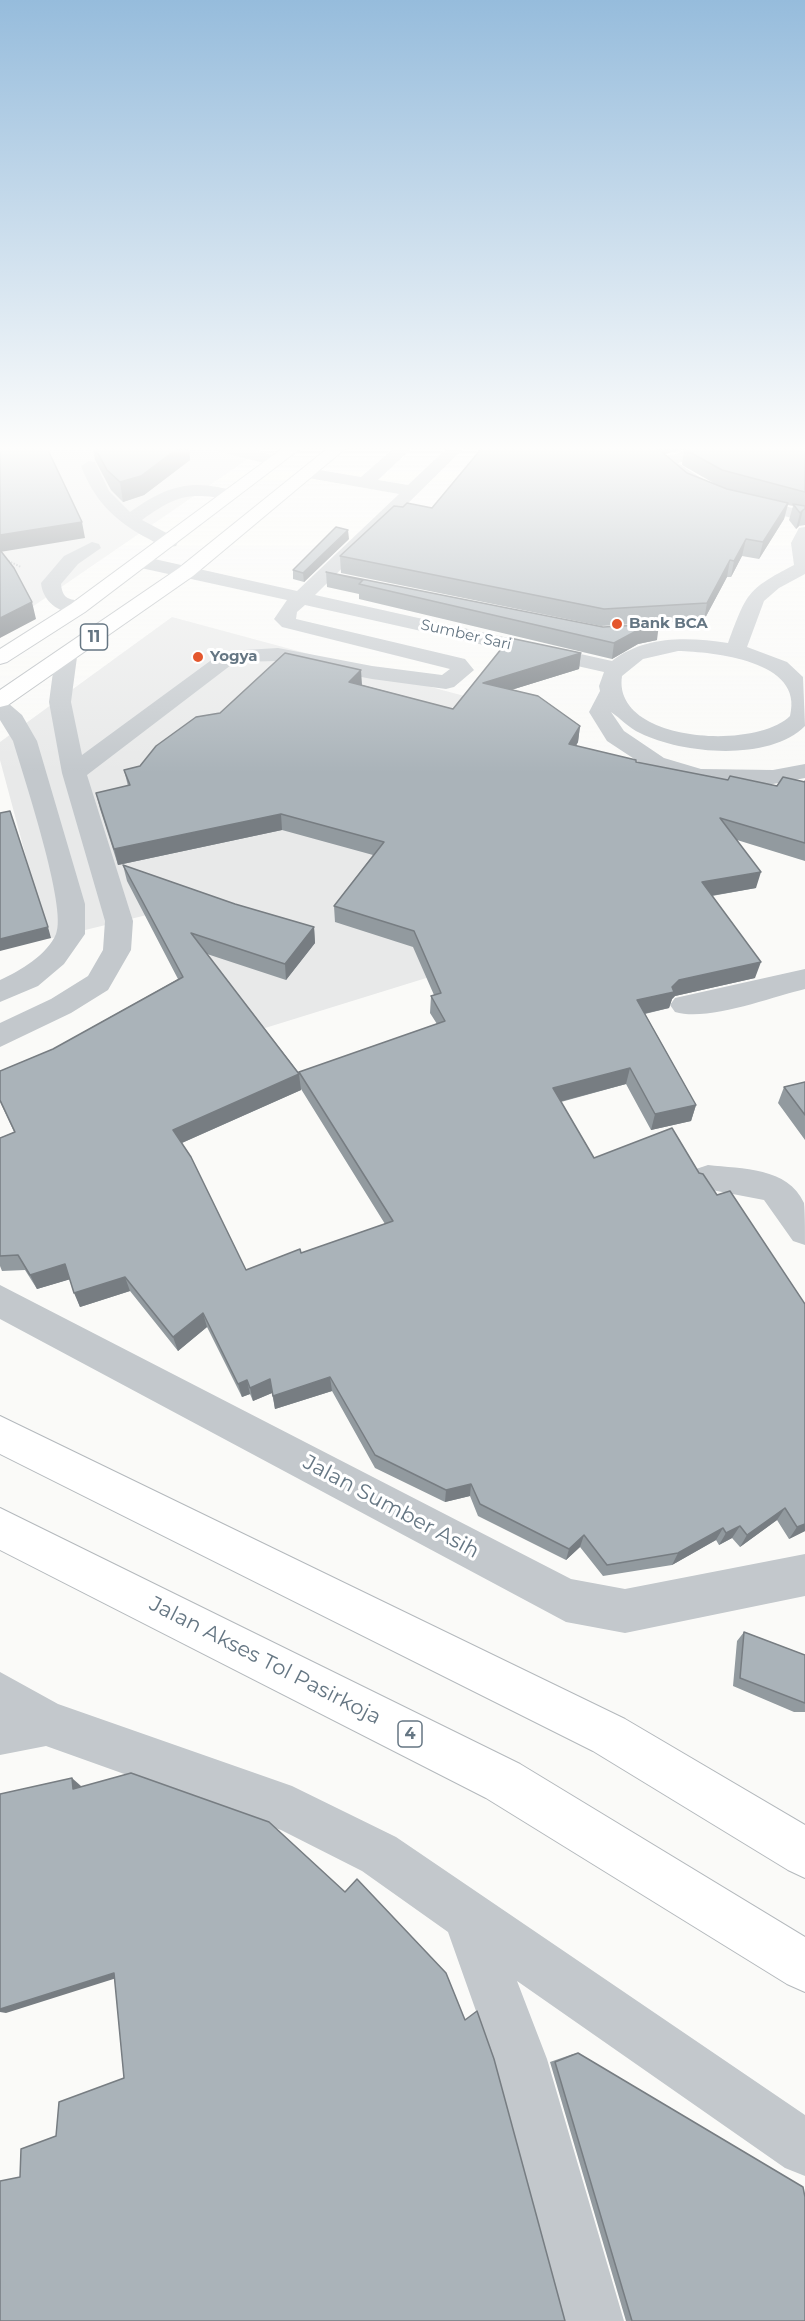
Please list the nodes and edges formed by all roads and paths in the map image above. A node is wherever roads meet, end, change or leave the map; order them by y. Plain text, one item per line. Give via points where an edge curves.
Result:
1 (77, 556) edge
2 (149, 556) edge
3 (205, 556) edge
4 (344, 556) edge
5 (141, 562) junction
6 (805, 568) edge
7 (323, 577) junction
8 (178, 578) junction
9 (346, 582) dead end
10 (294, 604) junction
11 (78, 608) junction
12 (744, 627) junction
13 (631, 634) edge
14 (735, 650) junction
15 (66, 657) junction
16 (0, 658) edge
17 (612, 680) junction
18 (0, 700) edge
19 (0, 708) edge
20 (803, 717) edge
21 (805, 771) edge
22 (74, 773) junction
23 (805, 980) edge
24 (0, 992) edge
25 (685, 1005) dead end
26 (0, 1036) edge
27 (708, 1178) edge
28 (805, 1231) edge
29 (0, 1301) edge
30 (0, 1434) edge
31 (0, 1528) edge
32 (805, 1575) edge
33 (0, 1695) edge
34 (46, 1723) junction
35 (0, 1732) edge
36 (805, 1853) edge
37 (467, 1915) junction
38 (805, 1966) edge
39 (805, 2148) edge
40 (594, 2321) edge

1 - 11 street via 51,583 52,594 59,602
2 - 5 highway, 11
3 - 8 highway, 11
4 - 7 street
5 - 8 street, Sumber Sari
5 - 11 highway, 11
6 - 12 street via 772,584 755,598
7 - 9 street
7 - 10 street
8 - 10 street, Sumber Sari
8 - 15 highway, 11
10 - 17 street, Sumber Sari
10 - 22 street via 284,619 289,623 457,664 463,670 446,682 246,652 228,657
11 - 16 highway, 11
12 - 13 street
12 - 14 street
14 - 17 street via 697,645 652,648 631,657
14 - 20 street via 777,667 799,686 805,701
15 - 18 highway, 11
15 - 22 street via 60,702
17 - 20 street via 624,712 649,729 699,742 751,742 790,728
17 - 21 street via 600,712 615,736 656,763 699,776 773,777
19 - 24 street via 14,720 25,741 72,904 71,934 54,957 28,979
22 - 26 street via 119,921 117,951 98,983
23 - 25 street
27 - 28 street via 776,1190
29 - 32 street, Jalan Sumber Asih via 566,1600 625,1611
30 - 36 highway via 609,1735
31 - 38 highway, Jalan Akses Tol Pasirkoja / 4 via 503,1781
33 - 34 street
34 - 35 street
34 - 37 street via 292,1810 379,1854
37 - 39 street
37 - 40 street via 520,2059

